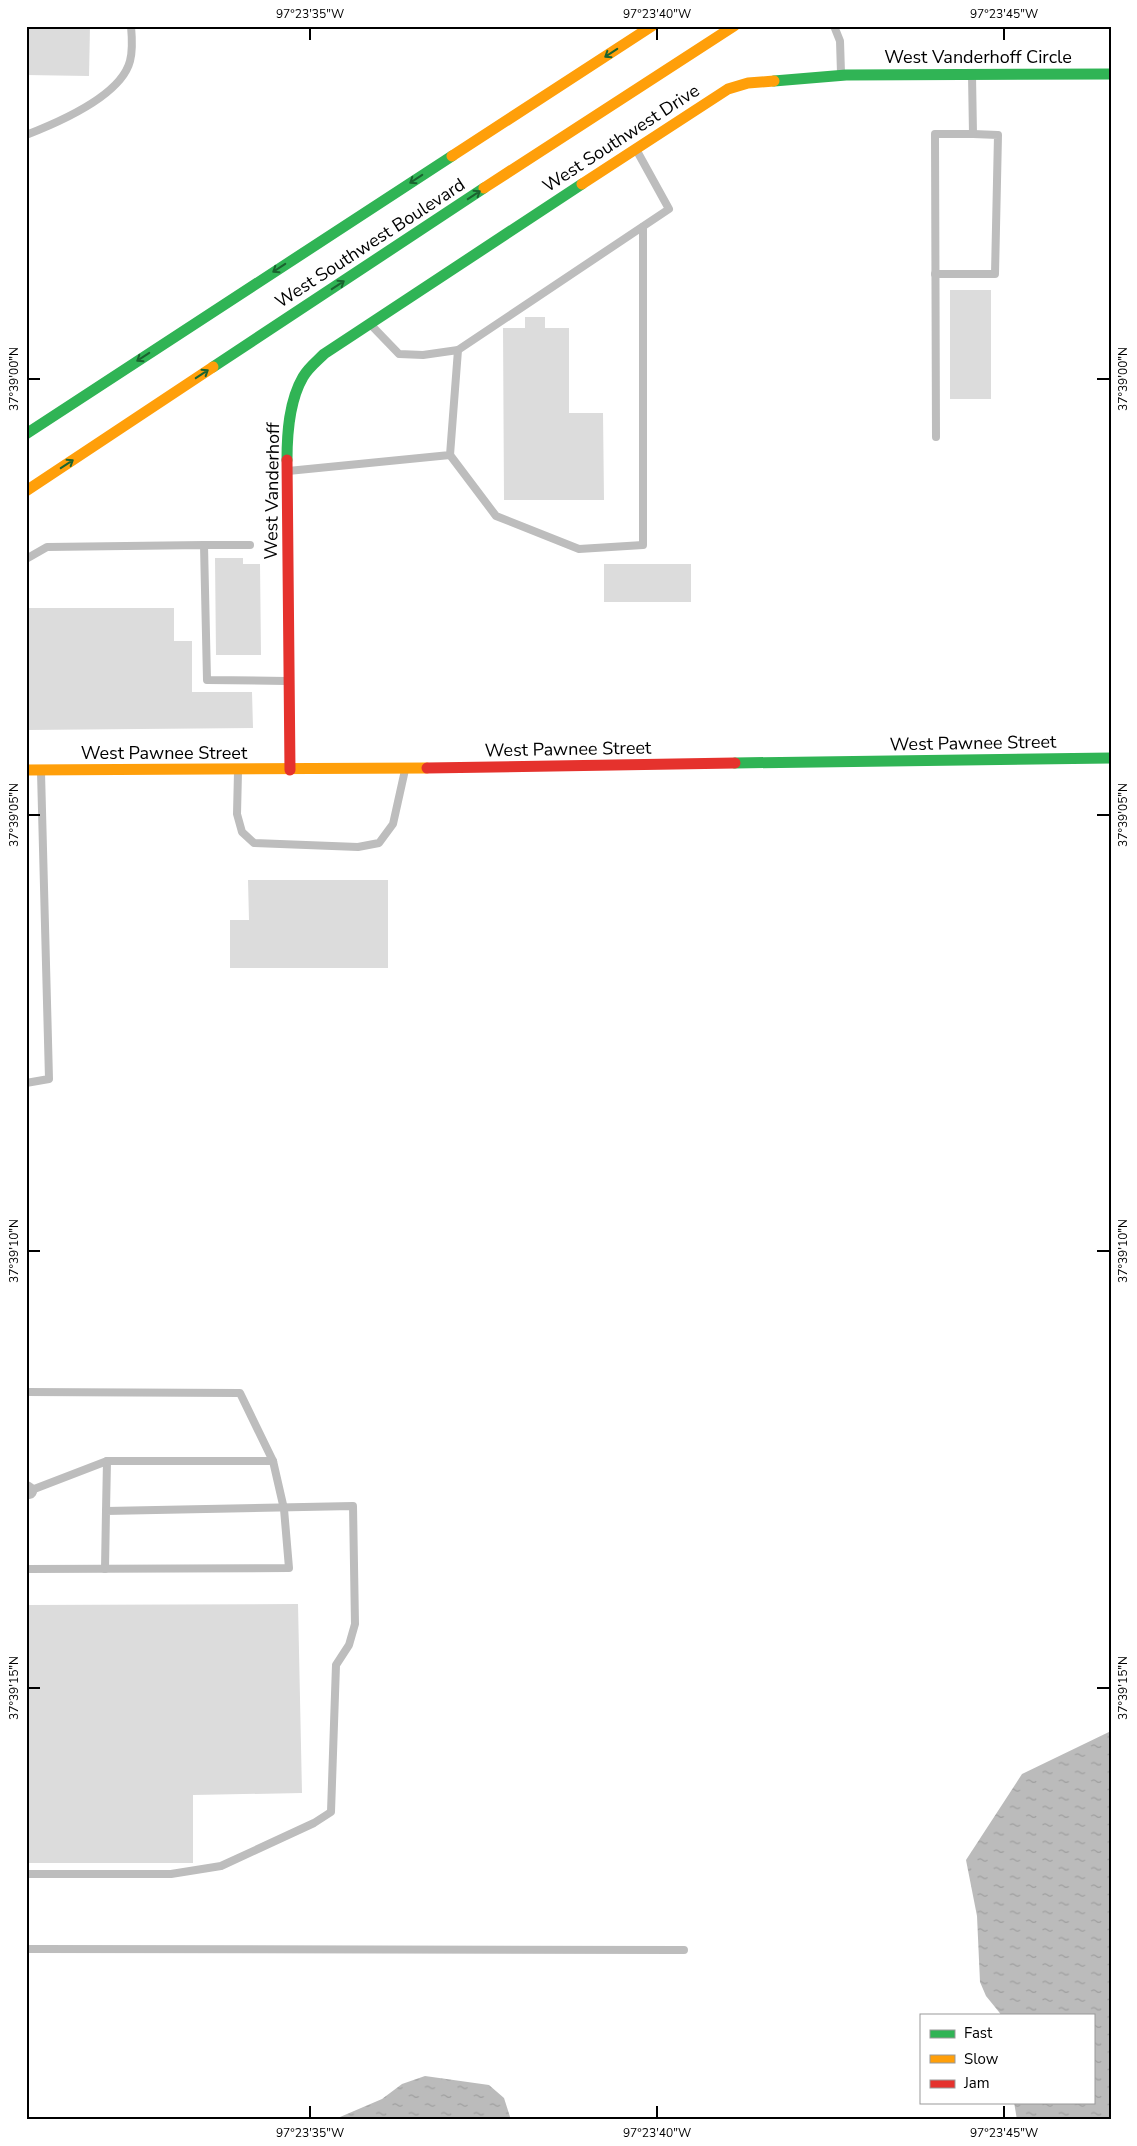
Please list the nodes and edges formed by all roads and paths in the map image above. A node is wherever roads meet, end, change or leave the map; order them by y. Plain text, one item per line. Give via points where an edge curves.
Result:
1 (131, 26) edge
2 (652, 26) edge
3 (734, 26) edge
4 (834, 26) edge
5 (972, 74) junction
6 (1111, 74) edge
7 (844, 75) junction
8 (973, 134) junction
9 (26, 135) edge
10 (636, 149) junction
11 (643, 227) junction
12 (935, 274) junction
13 (432, 281) joint
14 (369, 323) junction
15 (458, 350) junction
16 (26, 434) edge
17 (936, 437) dead end
18 (450, 455) junction
19 (286, 471) junction
20 (26, 491) edge
21 (204, 545) junction
22 (250, 545) dead end
23 (26, 559) edge
24 (289, 681) junction
25 (1111, 758) edge
26 (405, 768) junction
27 (26, 770) edge
28 (41, 770) junction
29 (238, 770) junction
30 (290, 770) junction
31 (26, 1083) edge
32 (26, 1392) edge
33 (106, 1461) junction
34 (272, 1461) junction
35 (28, 1490) edge
36 (284, 1509) junction
37 (106, 1511) junction
38 (26, 1569) edge
39 (105, 1569) junction
40 (26, 1874) edge
41 (26, 1949) edge
42 (684, 1950) dead end

1 - 9 lane via 130,61 122,79 90,104
2 -> 16 street, West Southwest Boulevard
20 -> 3 street, West Southwest Boulevard
4 - 7 lane via 840,41
5 - 6 street, West Vanderhoff Circle
5 - 7 street, West Vanderhoff Circle
5 - 8 lane
7 - 10 street, West Southwest Drive via 748,83 728,89
8 - 12 lane via 934,134
8 - 12 lane via 998,135 995,274
10 - 11 lane via 669,209
10 - 13 street, West Southwest Drive
11 - 15 lane
11 - 18 lane via 644,545 579,549 496,516
12 - 17 lane
13 - 14 street, West Vanderhoff
14 - 15 lane via 399,354 423,355
14 - 19 street, West Vanderhoff via 324,354 303,376 288,427
15 - 18 lane
18 - 19 lane
19 - 24 street, West Vanderhoff
21 - 22 lane
21 - 23 lane via 47,547
21 - 24 lane via 207,680
24 - 30 street, West Vanderhoff
25 - 26 street, West Pawnee Street
26 - 29 lane via 393,824 379,843 358,848 254,843 242,832 237,814
26 - 30 street, West Pawnee Street
27 - 28 street, West Pawnee Street
28 - 29 street, West Pawnee Street
28 - 31 lane via 49,1079
29 - 30 street, West Pawnee Street
32 - 34 lane via 240,1393
33 - 34 lane
33 - 35 lane
33 - 37 lane
34 - 36 lane
36 - 37 lane
36 - 39 lane via 289,1568
36 - 40 lane via 353,1506 355,1624 349,1645 336,1665 331,1812 221,1866 171,1874
37 - 39 lane
38 - 39 lane
41 - 42 lane

